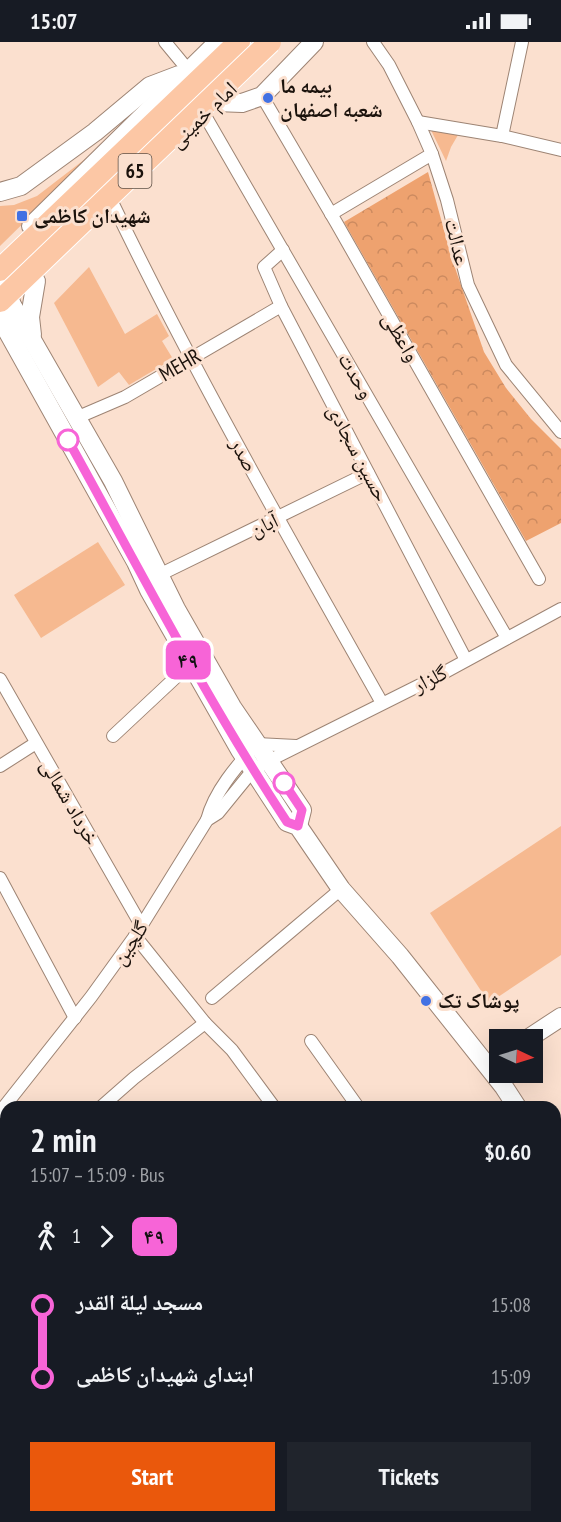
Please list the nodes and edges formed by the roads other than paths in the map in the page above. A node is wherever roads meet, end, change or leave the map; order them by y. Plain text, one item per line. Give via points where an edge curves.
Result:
1 (165, 42) edge
2 (218, 42) edge
3 (239, 42) edge
4 (270, 42) edge
5 (279, 42) edge
6 (314, 42) edge
7 (373, 42) edge
8 (522, 42) edge
9 (189, 70) junction
10 (262, 96) junction
11 (210, 108) junction
12 (418, 122) junction
13 (502, 136) junction
14 (561, 150) edge
15 (432, 154) junction
16 (0, 192) edge
17 (112, 204) junction
18 (331, 214) junction
19 (283, 250) junction
20 (0, 257) edge
21 (0, 271) edge
22 (36, 281) junction
23 (281, 306) junction
24 (3, 310) edge
25 (33, 345) junction
26 (191, 359) junction
27 (76, 418) junction
28 (561, 432) edge
29 (368, 473) junction
30 (278, 518) junction
31 (159, 575) junction
32 (539, 579) dead end
33 (561, 609) edge
34 (507, 638) junction
35 (466, 660) junction
36 (190, 664) junction
37 (0, 679) edge
38 (381, 703) junction
39 (113, 736) dead end
40 (36, 743) junction
41 (257, 744) junction
42 (297, 746) junction
43 (255, 763) junction
44 (0, 766) edge
45 (0, 878) edge
46 (341, 889) junction
47 (138, 931) junction
48 (212, 998) dead end
49 (561, 1017) edge
50 (75, 1018) junction
51 (205, 1023) junction
52 (543, 1029) edge
53 (311, 1041) dead end
54 (489, 1056) edge
55 (503, 1083) edge
56 (6, 1101) edge
57 (108, 1101) edge
58 (270, 1101) edge
59 (354, 1101) edge
60 (511, 1101) edge

1 - 9 street
2 - 9 main road, امام خمینی
3 - 21 highway, 65
4 - 24 highway, 65, bridge
5 - 11 main road, امام خمینی
6 - 10 main road
7 - 12 street, عدالت
8 - 13 street
9 - 16 main road via 150,86 41,172 21,186
9 - 20 main road, امام خمینی
10 - 11 main road
10 - 18 street, واعظی
11 - 17 main road, امام خمینی
11 - 19 street, وحدت
12 - 13 street
12 - 15 street, عدالت
13 - 14 street
15 - 18 street
15 - 28 street, عدالت via 468,285 506,365
17 - 22 main road, امام خمینی
17 - 26 street, صدر
18 - 32 street, واعظی
19 - 23 street, حسین سجادی via 264,267
19 - 34 street, وحدت
21 - 24 main road
22 - 24 main road, امام خمینی
22 - 25 main road via 30,317
23 - 26 street, MEHR
23 - 29 street, حسین سجادی
24 - 25 main road
24 - 36 main road
25 - 27 main road
26 - 27 street, MEHR via 125,397
26 - 30 street, صدر
27 - 31 main road
29 - 30 street, آبان
29 - 35 street, حسین سجادی
30 - 31 street, آبان
30 - 38 street, صدر
31 - 41 main road via 232,707
33 - 34 street, گلزار
34 - 35 street, گلزار
35 - 38 street, گلزار
36 - 39 street
36 - 43 main road
37 - 40 street, خرداد شمالی
38 - 42 street, گلزار
40 - 44 street
40 - 47 street, خرداد شمالی
41 - 42 street, گلزار
41 - 43 main road
42 - 43 street, گلزار
43 - 46 main road via 302,810 298,826
43 - 47 street, گلچین via 211,804 207,820
45 - 50 street
46 - 48 street
46 - 54 main road
47 - 50 street, گلچین
47 - 51 street, خرداد شمالی
49 - 52 main road
50 - 56 street, گلچین
51 - 57 street
51 - 58 street, خرداد شمالی via 232,1050
53 - 59 street
55 - 60 main road

